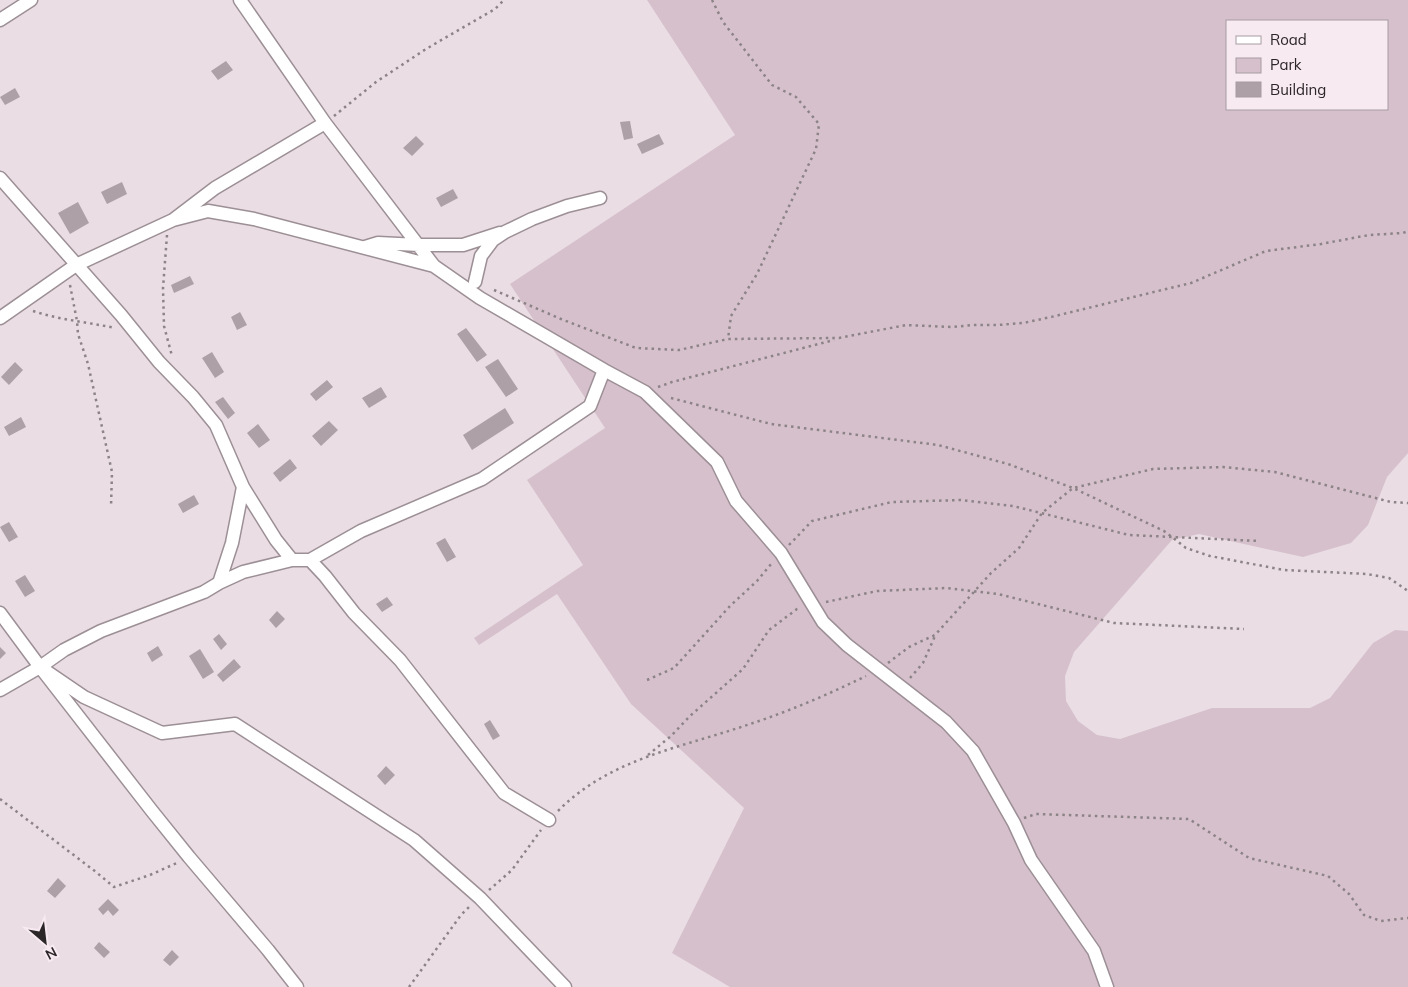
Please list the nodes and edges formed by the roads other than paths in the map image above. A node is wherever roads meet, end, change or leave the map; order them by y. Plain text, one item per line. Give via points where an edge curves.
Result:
1 (31, 0) edge
2 (240, 0) edge
3 (0, 20) edge
4 (325, 123) junction
5 (0, 178) edge
6 (600, 198) dead end
7 (175, 220) junction
8 (505, 232) junction
9 (419, 245) junction
10 (362, 248) junction
11 (434, 266) junction
12 (72, 268) junction
13 (475, 282) road end
14 (0, 318) edge
15 (604, 370) junction
16 (243, 487) junction
17 (292, 560) junction
18 (310, 560) junction
19 (219, 583) junction
20 (0, 613) edge
21 (40, 667) junction
22 (0, 690) edge
23 (549, 820) road end
24 (297, 987) edge
25 (564, 987) edge
26 (1108, 987) edge

1 - 3 street
2 - 4 street
4 - 7 street via 215,188
4 - 9 street
5 - 12 street
6 - 8 street via 567,206
7 - 10 street via 208,211 254,219
7 - 12 street
8 - 9 street via 463,245
8 - 13 street via 493,240 481,256
9 - 10 street via 378,243
9 - 11 street
10 - 11 street
11 - 15 street via 480,298
12 - 14 street
12 - 16 street via 121,316 216,425
15 - 18 street via 590,406 482,479 362,531
15 - 26 street via 645,392 716,462 736,501 781,553 823,622 847,645 946,722 973,750 1014,823 1030,860 1094,951
16 - 17 street
16 - 19 street via 232,543
17 - 18 street
17 - 19 street via 243,572
18 - 23 street via 354,613 400,660 504,793
19 - 21 street via 101,631
20 - 21 street
21 - 22 street
21 - 24 street via 189,857
21 - 25 street via 84,697 162,733 235,724 414,840 480,898

